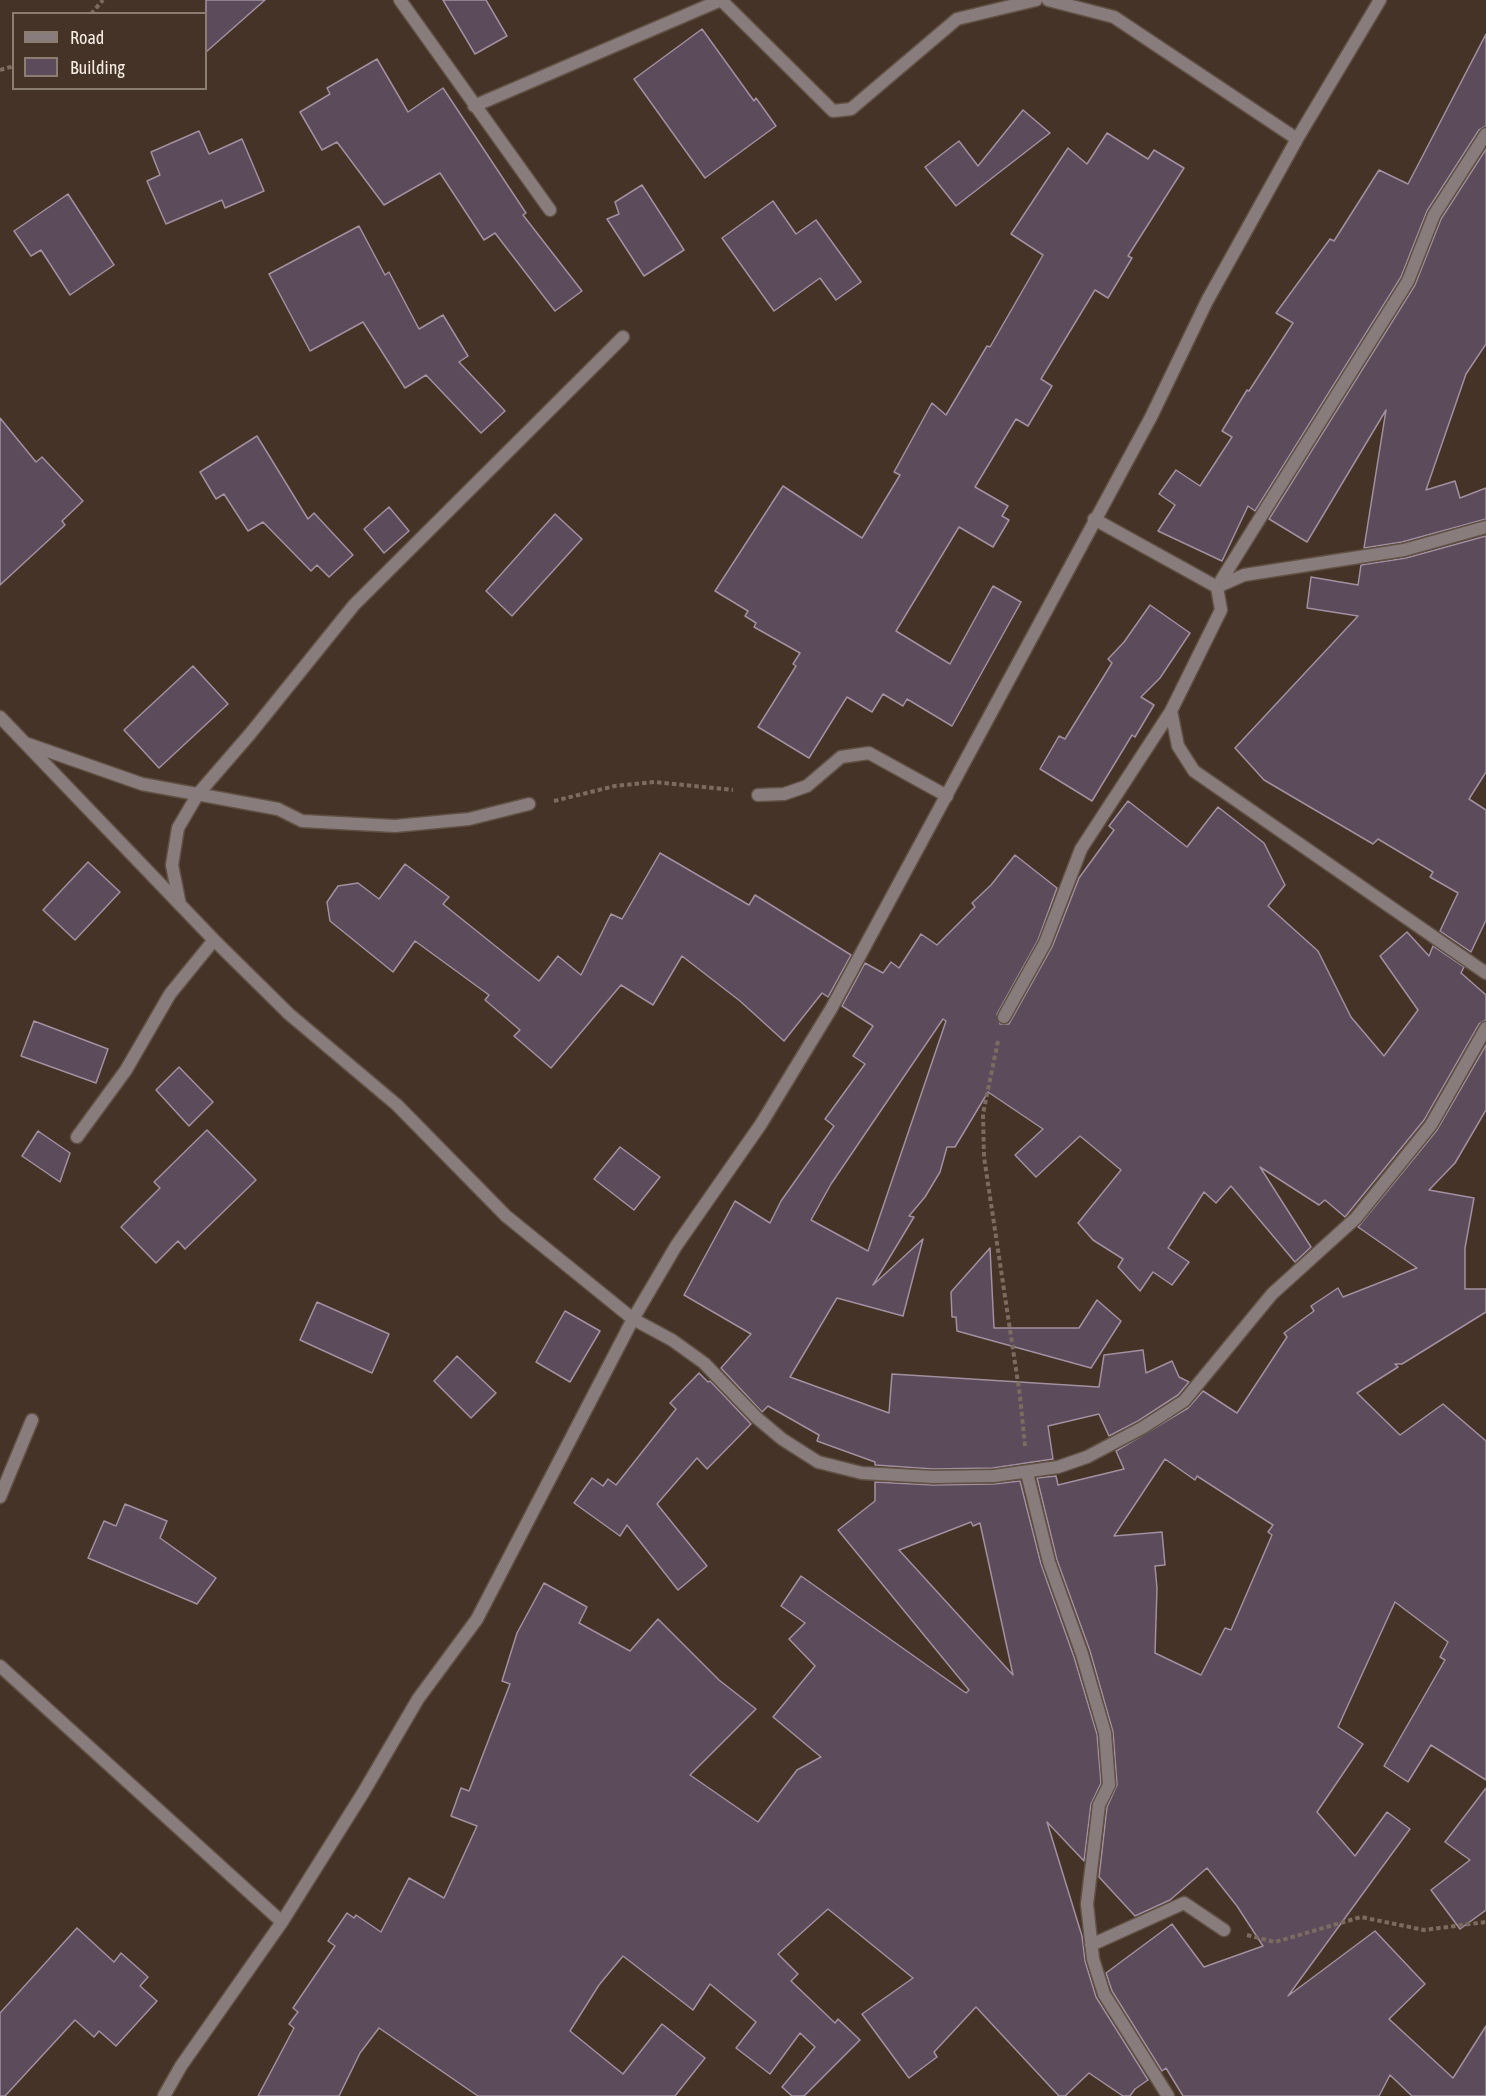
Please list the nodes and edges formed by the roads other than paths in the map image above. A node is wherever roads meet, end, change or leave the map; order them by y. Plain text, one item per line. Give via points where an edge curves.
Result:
1 (400, 0) edge
2 (721, 0) edge
3 (1036, 0) edge
4 (1048, 0) edge
5 (1380, 0) edge
6 (474, 106) junction
7 (1486, 134) edge
8 (1297, 139) junction
9 (550, 210) dead end
10 (623, 337) dead end
11 (1094, 519) junction
12 (1486, 526) edge
13 (1217, 587) junction
14 (1171, 711) junction
15 (0, 717) edge
16 (24, 743) junction
17 (198, 794) junction
18 (758, 795) road end
19 (947, 796) junction
20 (529, 804) road end
21 (180, 905) junction
22 (214, 940) junction
23 (1486, 973) edge
24 (1004, 1017) road end
25 (1486, 1028) edge
26 (77, 1137) dead end
27 (633, 1319) junction
28 (32, 1420) dead end
29 (1027, 1473) junction
30 (0, 1497) edge
31 (0, 1666) edge
32 (282, 1922) junction
33 (1224, 1930) road end
34 (1091, 1945) junction
35 (164, 2096) edge
36 (1168, 2096) edge

1 - 6 street
2 - 3 street via 833,111 851,109 957,19
2 - 6 street
4 - 8 street via 1114,17
5 - 8 street
6 - 9 street
7 - 13 street via 1434,215 1408,281
8 - 11 street
10 - 17 street via 354,605
11 - 13 street
11 - 19 street
12 - 13 street via 1404,550 1244,574
13 - 14 street via 1221,610
14 - 23 street via 1178,746 1194,771
14 - 24 street via 1081,849 1045,943
15 - 16 street
16 - 17 street via 142,784
16 - 21 street
17 - 20 street via 278,809 302,821 395,826 469,819
17 - 21 street via 178,828 172,866
18 - 19 street via 784,794 807,786 841,757 869,753
19 - 27 street via 831,1009 760,1124 676,1246
21 - 22 street
22 - 26 street via 170,994 126,1070
22 - 27 street via 289,1014 397,1106 506,1216
25 - 29 street via 1431,1125 1356,1218 1272,1294 1184,1401 1087,1457
27 - 29 street via 704,1363 757,1418 818,1462 862,1473 933,1477
27 - 32 street via 477,1619 418,1699
28 - 30 street
29 - 34 street via 1049,1562 1105,1733 1109,1785 1099,1805 1087,1904
31 - 32 street
32 - 35 street
33 - 34 street via 1184,1903
34 - 36 street via 1104,1994

